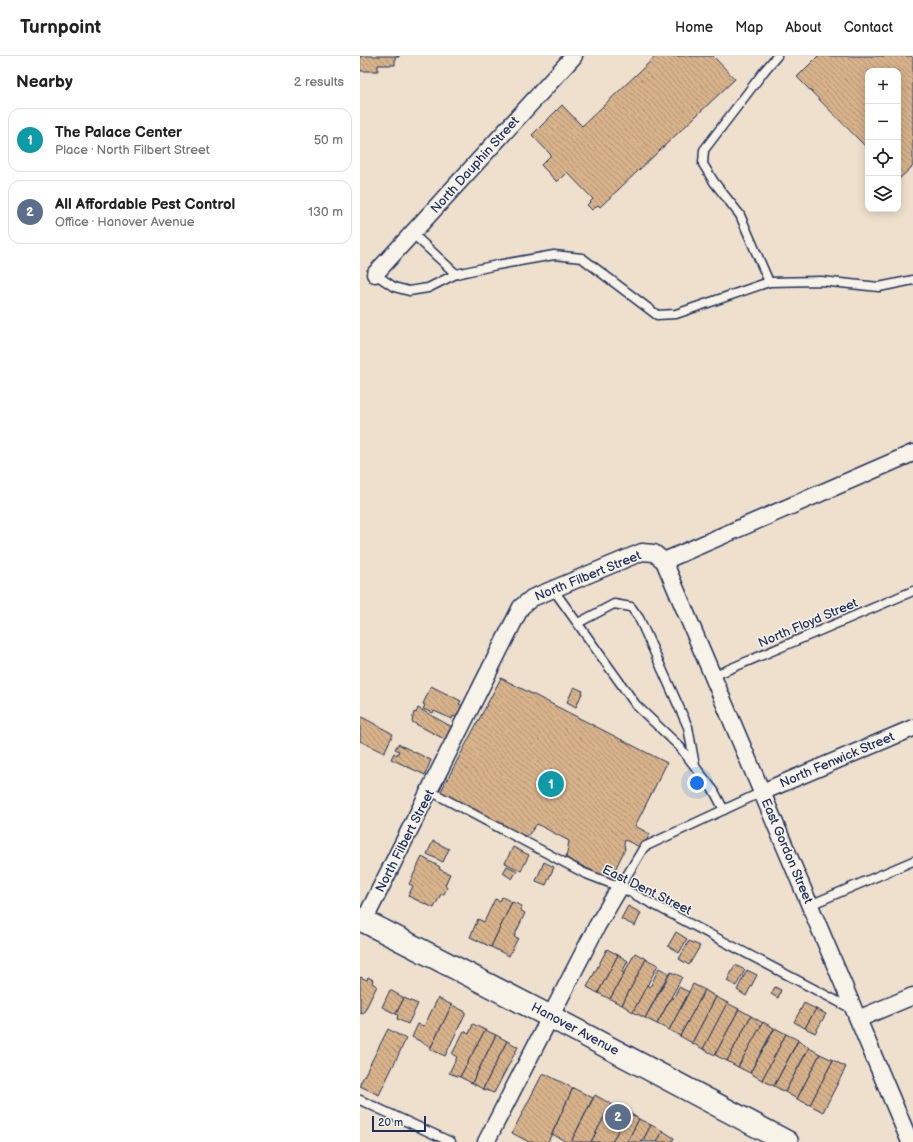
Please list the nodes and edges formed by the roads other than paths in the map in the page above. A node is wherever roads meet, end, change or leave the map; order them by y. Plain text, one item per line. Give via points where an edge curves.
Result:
1 (574, 56) edge
2 (777, 56) edge
3 (412, 234) junction
4 (376, 274) joint
5 (456, 274) junction
6 (913, 280) edge
7 (769, 282) junction
8 (913, 453) edge
9 (664, 561) junction
10 (553, 589) junction
11 (913, 591) edge
12 (578, 623) junction
13 (713, 676) junction
14 (913, 728) edge
15 (695, 766) junction
16 (430, 791) junction
17 (762, 792) junction
18 (724, 810) junction
19 (913, 861) edge
20 (620, 887) junction
21 (810, 905) junction
22 (362, 920) edge
23 (913, 996) edge
24 (856, 1015) junction
25 (551, 1017) junction
26 (360, 1100) edge
27 (910, 1136) edge
28 (451, 1142) edge
29 (486, 1142) edge
30 (788, 1142) edge

1 - 3 street, North Dauphin Street
2 - 7 lane via 704,150 703,164 740,215
3 - 4 street, North Dauphin Street
3 - 5 lane
4 - 5 lane via 394,287 409,291 428,288
5 - 7 lane via 554,255 582,258 657,315 676,314
6 - 7 lane via 879,287 821,281
8 - 9 street
9 - 10 street, North Filbert Street via 654,553 642,552
9 - 13 street, East Gordon Street
10 - 12 lane
10 - 16 street, North Filbert Street via 532,598 517,612
11 - 13 lane, North Floyd Street
12 - 15 lane via 636,705 679,746
12 - 15 lane via 614,604 631,607 639,618 688,727
13 - 17 street, East Gordon Street
14 - 17 street, North Fenwick Street
15 - 18 lane via 714,791
16 - 20 lane, East Dent Street via 584,873
16 - 22 street, North Filbert Street
17 - 18 lane
17 - 21 street, East Gordon Street
18 - 20 lane via 644,847
19 - 21 lane
20 - 24 lane, East Dent Street
20 - 25 street via 597,926
21 - 24 street, East Gordon Street
22 - 25 main road, Hanover Avenue
23 - 24 street
24 - 27 street, East Gordon Street
25 - 29 street
25 - 30 main road, Hanover Avenue
26 - 28 lane

